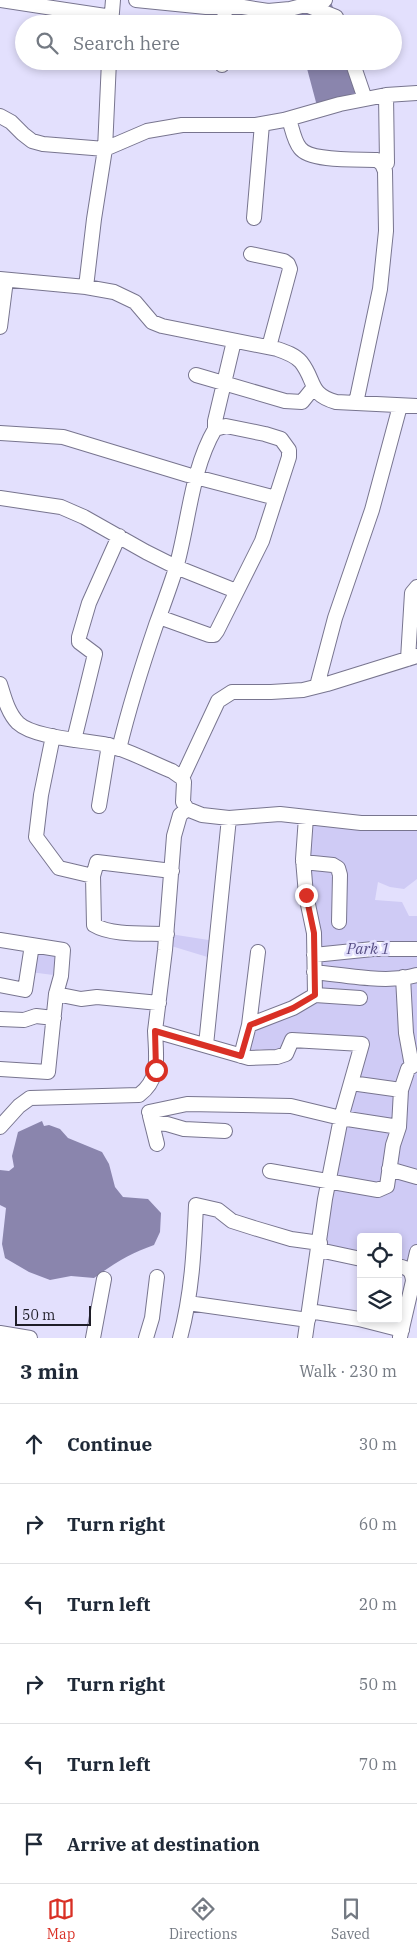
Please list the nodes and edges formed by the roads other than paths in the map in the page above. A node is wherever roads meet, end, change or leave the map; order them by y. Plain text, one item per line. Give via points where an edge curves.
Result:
1 (0, 0) edge
2 (113, 0) edge
3 (136, 0) edge
4 (325, 0) edge
5 (330, 0) edge
6 (19, 1) edge
7 (306, 5) junction
8 (225, 8) junction
9 (87, 15) edge
10 (112, 15) edge
11 (225, 15) edge
12 (327, 15) edge
13 (335, 15) edge
14 (109, 70) edge
15 (355, 70) edge
16 (417, 94) edge
17 (386, 95) junction
18 (365, 99) junction
19 (0, 116) edge
20 (289, 118) junction
21 (262, 124) junction
22 (105, 149) junction
23 (387, 163) dead end
24 (254, 218) dead end
25 (251, 254) dead end
26 (3, 279) edge
27 (86, 288) junction
28 (0, 327) edge
29 (234, 341) junction
30 (269, 347) junction
31 (196, 375) dead end
32 (224, 384) junction
33 (314, 387) junction
34 (356, 403) junction
35 (400, 406) junction
36 (417, 406) edge
37 (215, 429) junction
38 (0, 433) edge
39 (196, 477) junction
40 (0, 498) edge
41 (276, 498) junction
42 (119, 536) junction
43 (176, 567) junction
44 (417, 587) edge
45 (236, 591) junction
46 (159, 616) junction
47 (413, 657) edge
48 (0, 684) edge
49 (317, 686) junction
50 (3, 701) edge
51 (54, 736) junction
52 (74, 740) junction
53 (114, 747) junction
54 (182, 778) junction
55 (99, 806) dead end
56 (187, 809) junction
57 (306, 817) junction
58 (228, 818) junction
59 (417, 823) edge
60 (303, 862) junction
61 (172, 871) junction
62 (92, 876) junction
63 (339, 922) dead end
64 (167, 934) junction
65 (0, 940) edge
66 (32, 945) junction
67 (417, 949) edge
68 (258, 952) dead end
69 (314, 955) junction
70 (314, 972) junction
71 (417, 975) edge
72 (403, 977) junction
73 (0, 985) edge
74 (56, 994) junction
75 (315, 995) junction
76 (360, 998) dead end
77 (158, 1003) junction
78 (54, 1018) junction
79 (0, 1019) edge
80 (250, 1025) junction
81 (155, 1031) junction
82 (206, 1046) junction
83 (241, 1056) junction
84 (414, 1064) edge
85 (0, 1069) edge
86 (350, 1083) junction
87 (401, 1090) junction
88 (144, 1092) junction
89 (151, 1118) junction
90 (341, 1118) junction
91 (399, 1126) junction
92 (0, 1127) edge
93 (225, 1131) dead end
94 (157, 1144) dead end
95 (389, 1169) junction
96 (270, 1171) dead end
97 (417, 1177) edge
98 (329, 1181) junction
99 (319, 1247) junction
100 (417, 1252) edge
101 (357, 1258) edge
102 (402, 1267) edge
103 (157, 1277) dead end
104 (104, 1279) dead end
105 (414, 1279) edge
106 (188, 1303) junction
107 (309, 1316) junction
108 (0, 1333) edge
109 (401, 1334) edge
110 (30, 1338) edge
111 (93, 1338) edge
112 (146, 1338) edge
113 (180, 1338) edge
114 (305, 1338) edge

1 - 6 street
2 - 10 street
3 - 8 street
4 - 7 street
5 - 13 street
6 - 9 street
7 - 8 street via 268,11
7 - 12 street
8 - 11 street
14 - 22 street
15 - 18 street
16 - 17 street
17 - 18 street
17 - 23 street
18 - 20 street
19 - 22 street via 32,141
20 - 21 street
20 - 34 street via 302,151 320,157 377,160 385,171 386,231 382,280
21 - 22 street via 182,125 156,129
21 - 24 street
22 - 27 street
25 - 30 street via 284,261 290,269
26 - 27 street
26 - 28 street
27 - 29 street via 124,296 135,302 152,322 162,326
29 - 30 street
29 - 32 street
30 - 33 street via 293,355 301,362
31 - 32 street
32 - 33 street via 296,403 302,402
32 - 37 street
33 - 34 street via 326,399
34 - 35 street
35 - 36 street
35 - 49 street via 372,510 335,618
37 - 39 street
37 - 41 street via 226,426 281,439 289,457
38 - 39 street via 63,437
39 - 41 street
39 - 43 street
40 - 42 street via 61,507
41 - 45 street via 262,541
42 - 43 street
42 - 52 street via 89,603 79,637 79,642 95,654
43 - 45 street
43 - 46 street
44 - 47 street via 412,593 409,623
45 - 46 street via 214,635
46 - 53 street via 128,715
47 - 49 street
48 - 50 street
49 - 54 street via 288,691 232,692 222,698
50 - 51 street via 18,723
51 - 52 street
51 - 62 street via 36,837 59,868
52 - 53 street
53 - 54 street
53 - 55 street
54 - 56 street via 183,802
56 - 58 street via 202,815
56 - 61 street via 176,825
57 - 58 street via 280,814
57 - 59 street via 361,823
57 - 60 street
58 - 82 street
60 - 63 street via 338,868
60 - 69 street via 314,933
61 - 62 street via 97,862
61 - 64 street
62 - 64 street via 94,925 113,931
64 - 77 street
65 - 66 street
66 - 73 street via 25,990
66 - 74 street via 63,950
67 - 69 street via 373,949
68 - 80 street
69 - 70 street
70 - 72 street via 372,978
70 - 75 street
71 - 72 street
72 - 84 street via 406,1033
74 - 77 street via 81,999 97,997
74 - 78 street
75 - 76 street
75 - 80 street via 293,1008
77 - 81 street
78 - 79 street
78 - 85 street via 48,1072
80 - 83 street
81 - 82 street
81 - 88 street via 156,1070
82 - 83 street
83 - 86 street via 277,1057 286,1054 292,1040 362,1044
84 - 87 street via 408,1069
86 - 87 street
86 - 90 street
87 - 91 street
88 - 89 street
88 - 92 street via 138,1095 30,1098
89 - 90 street via 187,1104 290,1106
89 - 93 street via 184,1129
89 - 94 street
90 - 91 street
90 - 98 street
91 - 95 street
95 - 97 street
95 - 98 street via 387,1186 378,1190
96 - 98 street
98 - 99 street
99 - 101 street
99 - 106 street via 232,1221 218,1210 196,1205
99 - 107 street
100 - 105 street
102 - 105 street via 408,1268
103 - 112 street
104 - 111 street
105 - 109 street
106 - 107 street
106 - 113 street
107 - 109 street via 359,1319
107 - 114 street
108 - 110 street

